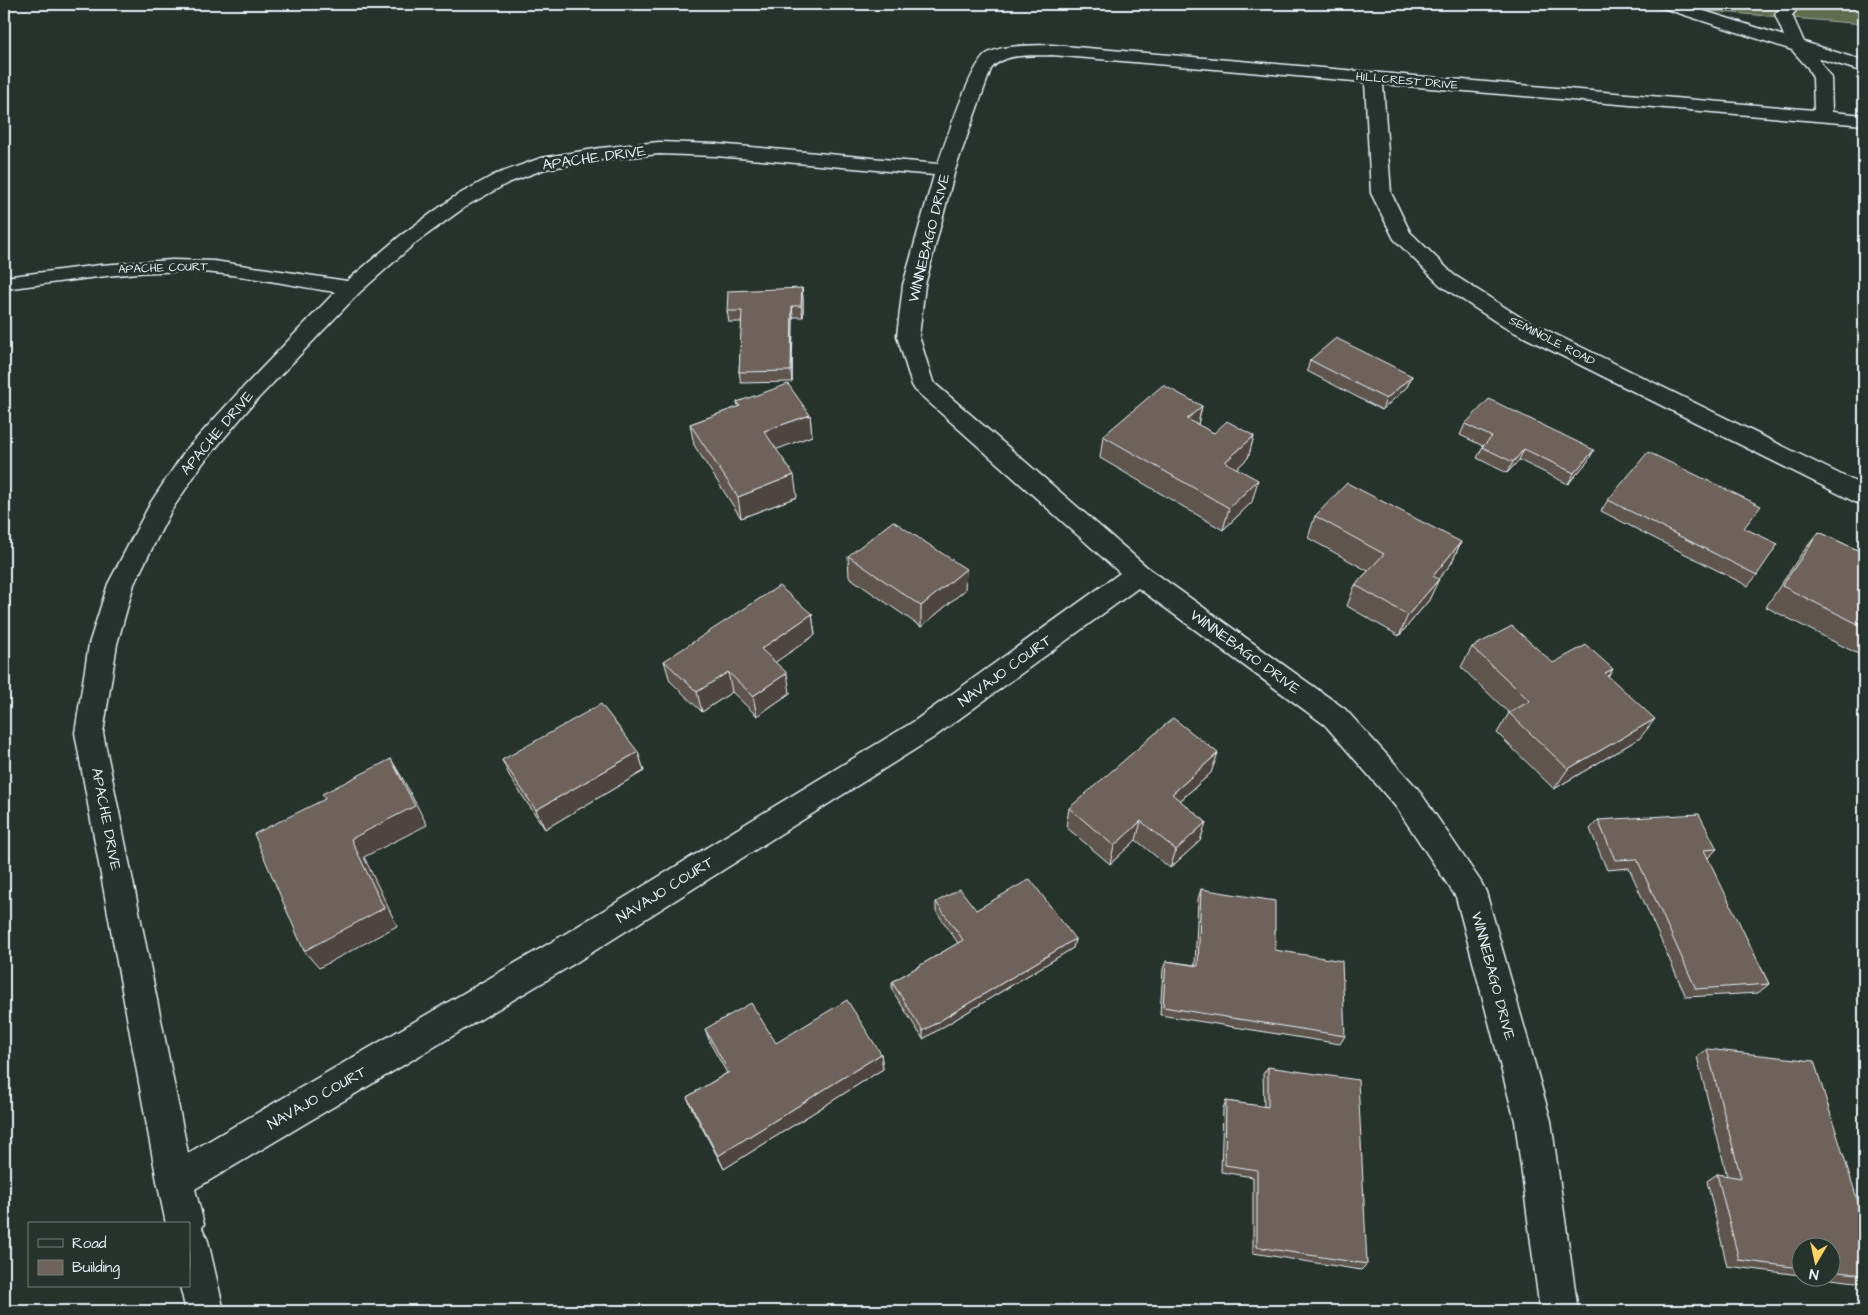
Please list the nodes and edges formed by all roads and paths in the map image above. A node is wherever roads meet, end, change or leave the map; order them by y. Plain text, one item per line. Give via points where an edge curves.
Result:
1 (1666, 4) edge
2 (1794, 4) edge
3 (1796, 44) junction
4 (992, 57) joint
5 (1864, 67) edge
6 (1374, 78) junction
7 (1823, 117) junction
8 (1864, 120) edge
9 (946, 170) junction
10 (4, 282) edge
11 (351, 288) junction
12 (1864, 496) edge
13 (1138, 574) junction
14 (175, 1181) junction
15 (185, 1222) edge
16 (190, 1245) edge
17 (205, 1311) edge
18 (1559, 1311) edge

1 - 3 street
2 - 3 street via 1782,14
3 - 5 street
3 - 7 street via 1816,66 1822,78
4 - 6 street, HILLCREST DRIVE via 1012,52 1052,50
4 - 9 street, WINNEBAGO DRIVE via 983,68
6 - 7 street, HILLCREST DRIVE
6 - 12 street, SEMINOLE ROAD via 1381,193 1401,235 1447,280 1512,322
7 - 8 street, HILLCREST DRIVE
9 - 11 street, APACHE DRIVE via 659,148 541,164 501,179 460,201 407,240
9 - 13 street, WINNEBAGO DRIVE via 914,285 908,336 923,385
10 - 11 street, APACHE COURT via 172,266 214,267
11 - 14 street, APACHE DRIVE via 194,456 160,508 121,584 103,644 89,733
13 - 14 street, NAVAJO COURT via 923,730 561,954
13 - 18 street, WINNEBAGO DRIVE via 1335,716 1407,798 1470,892 1533,1121
14 - 15 street, APACHE DRIVE
16 - 17 street

